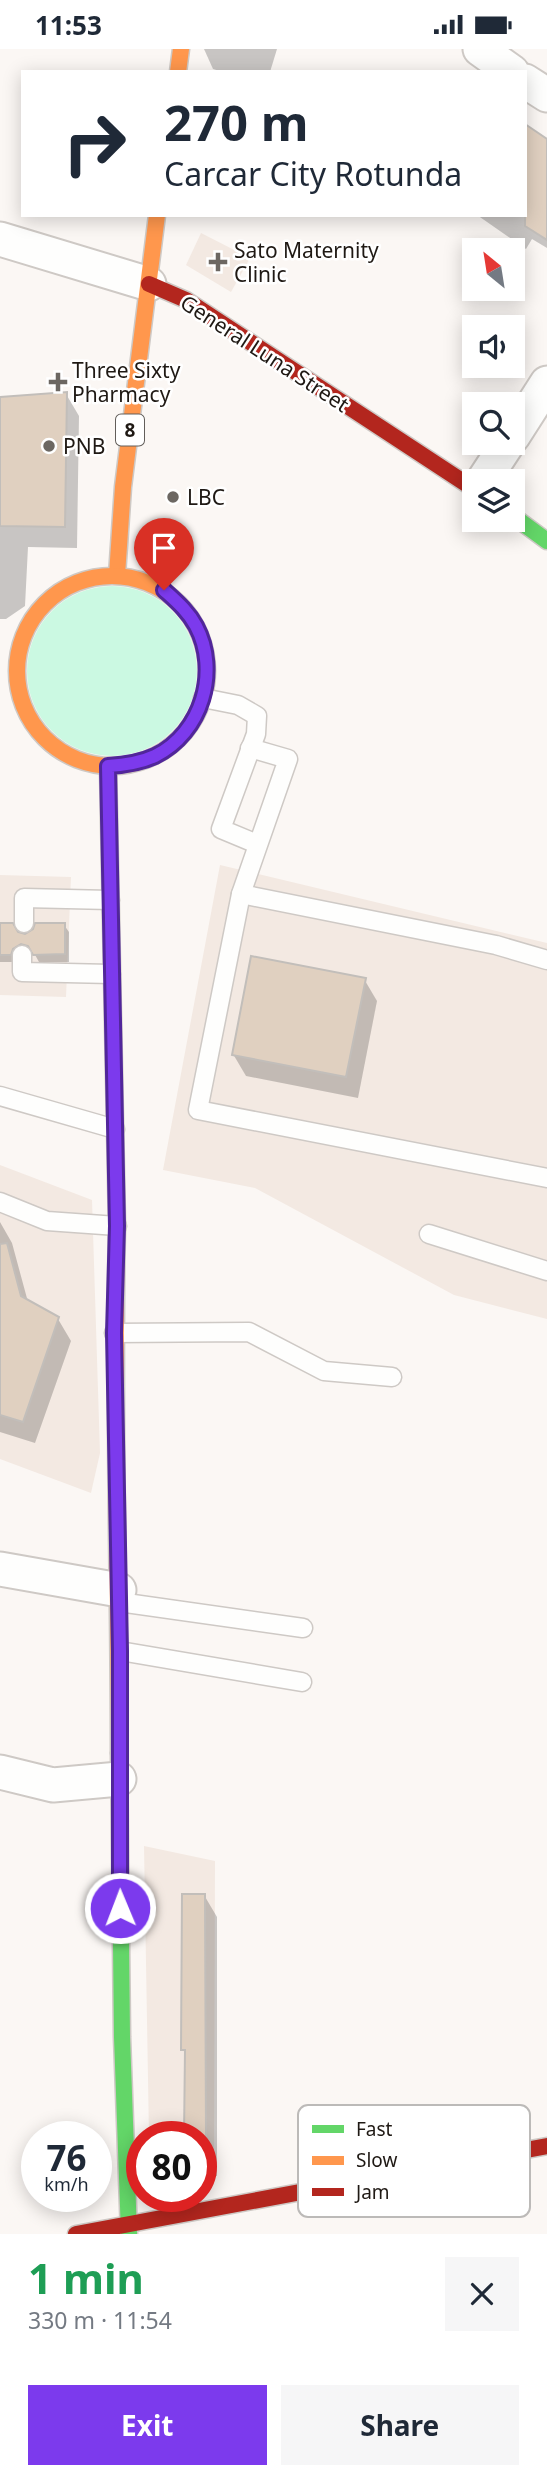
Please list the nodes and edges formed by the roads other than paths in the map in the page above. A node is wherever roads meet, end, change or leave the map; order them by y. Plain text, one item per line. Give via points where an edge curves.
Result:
1 (181, 49) edge
2 (480, 49) edge
3 (178, 70) edge
4 (509, 70) edge
5 (527, 82) edge
6 (547, 96) edge
7 (156, 217) edge
8 (0, 239) edge
9 (149, 284) junction
10 (547, 383) edge
11 (525, 417) edge
12 (462, 481) edge
13 (525, 525) edge
14 (547, 541) edge
15 (117, 575) junction
16 (0, 646) edge
17 (19, 648) junction
18 (204, 698) junction
19 (250, 748) junction
20 (108, 766) junction
21 (257, 844) junction
22 (241, 894) junction
23 (110, 899) junction
24 (24, 923) dead end
25 (22, 955) dead end
26 (547, 960) edge
27 (111, 974) junction
28 (0, 1096) edge
29 (115, 1129) junction
30 (547, 1178) edge
31 (0, 1202) edge
32 (117, 1226) junction
33 (429, 1234) dead end
34 (547, 1271) edge
35 (114, 1333) junction
36 (393, 1377) dead end
37 (0, 1569) edge
38 (119, 1596) junction
39 (303, 1628) dead end
40 (120, 1651) junction
41 (302, 1682) dead end
42 (0, 1772) edge
43 (119, 1779) junction
44 (298, 2195) edge
45 (129, 2229) edge
46 (76, 2234) edge

1 - 3 main road
2 - 4 street
5 - 6 street
7 - 9 main road, 8
8 - 9 street, General Luna Street
9 - 12 main road, General Luna Street via 186,300
9 - 15 main road, 8 via 123,487
10 - 11 street
13 - 14 main road
15 - 17 main road via 84,579 55,594 32,618
15 - 18 main road via 164,590 182,606 205,649 208,674
16 - 17 main road
17 - 20 main road via 16,676 21,704 35,729 54,749 80,762
18 - 19 lane via 238,705 257,716
18 - 20 main road via 193,721 157,755 133,764
19 - 21 lane via 221,829
19 - 21 lane via 288,759
20 - 23 main road
21 - 22 lane
22 - 26 lane via 496,945
22 - 30 lane via 198,1110
23 - 24 lane via 24,898
23 - 27 main road
25 - 27 lane via 22,972
27 - 29 main road
28 - 29 lane
29 - 32 main road
31 - 32 lane via 47,1221
32 - 35 main road
33 - 34 lane
35 - 36 lane via 249,1332 324,1371
35 - 38 main road
37 - 38 street
38 - 39 lane
38 - 40 main road
40 - 41 lane
40 - 43 main road
42 - 43 street via 53,1785
43 - 45 main road
44 - 45 main road
45 - 46 main road

